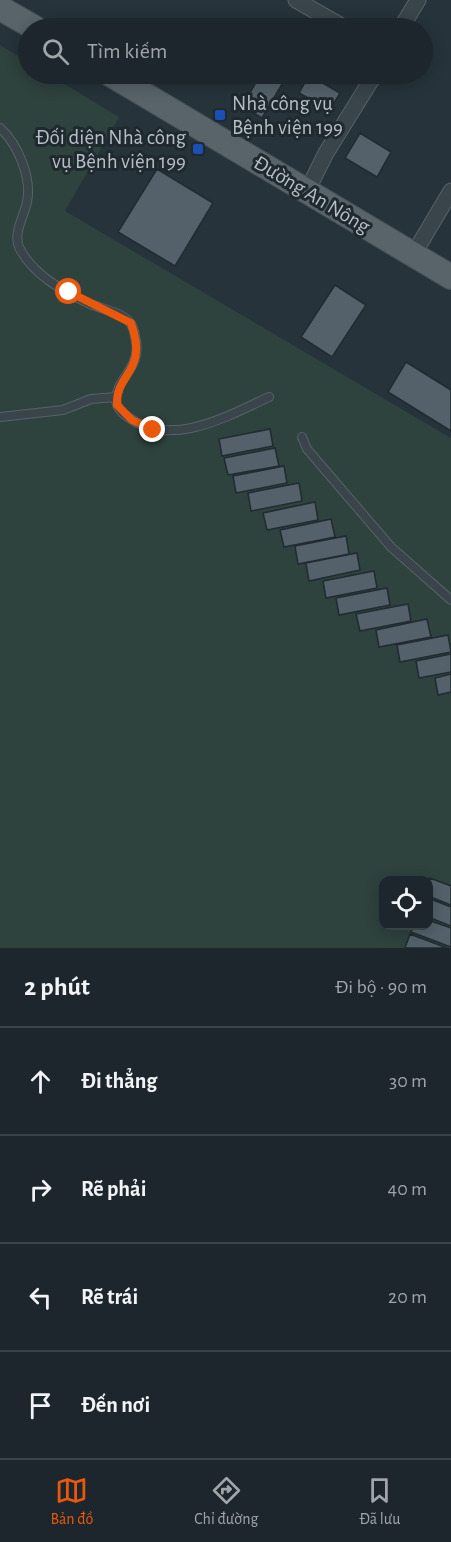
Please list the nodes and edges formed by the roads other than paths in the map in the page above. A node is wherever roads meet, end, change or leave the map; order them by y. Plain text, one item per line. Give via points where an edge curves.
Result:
1 (296, 0) edge
2 (418, 0) edge
3 (0, 8) edge
4 (18, 18) edge
5 (328, 18) edge
6 (407, 18) edge
7 (127, 84) edge
8 (369, 84) edge
9 (0, 128) edge
10 (307, 191) junction
11 (451, 191) edge
12 (413, 255) junction
13 (451, 277) edge
14 (116, 397) junction
15 (269, 397) dead end
16 (0, 417) edge
17 (302, 437) dead end
18 (451, 600) edge

1 - 5 street
2 - 6 street
3 - 4 main road
7 - 10 main road, Đường An Nông
8 - 10 street
9 - 14 lane via 16,149 29,182 16,237 33,269 86,302 131,323 136,360
10 - 12 main road, Đường An Nông
11 - 12 street
12 - 13 main road, Đường An Nông
14 - 15 lane via 117,405 132,420 167,432 243,410
14 - 16 lane via 91,399 63,410
17 - 18 lane via 321,467 391,547

